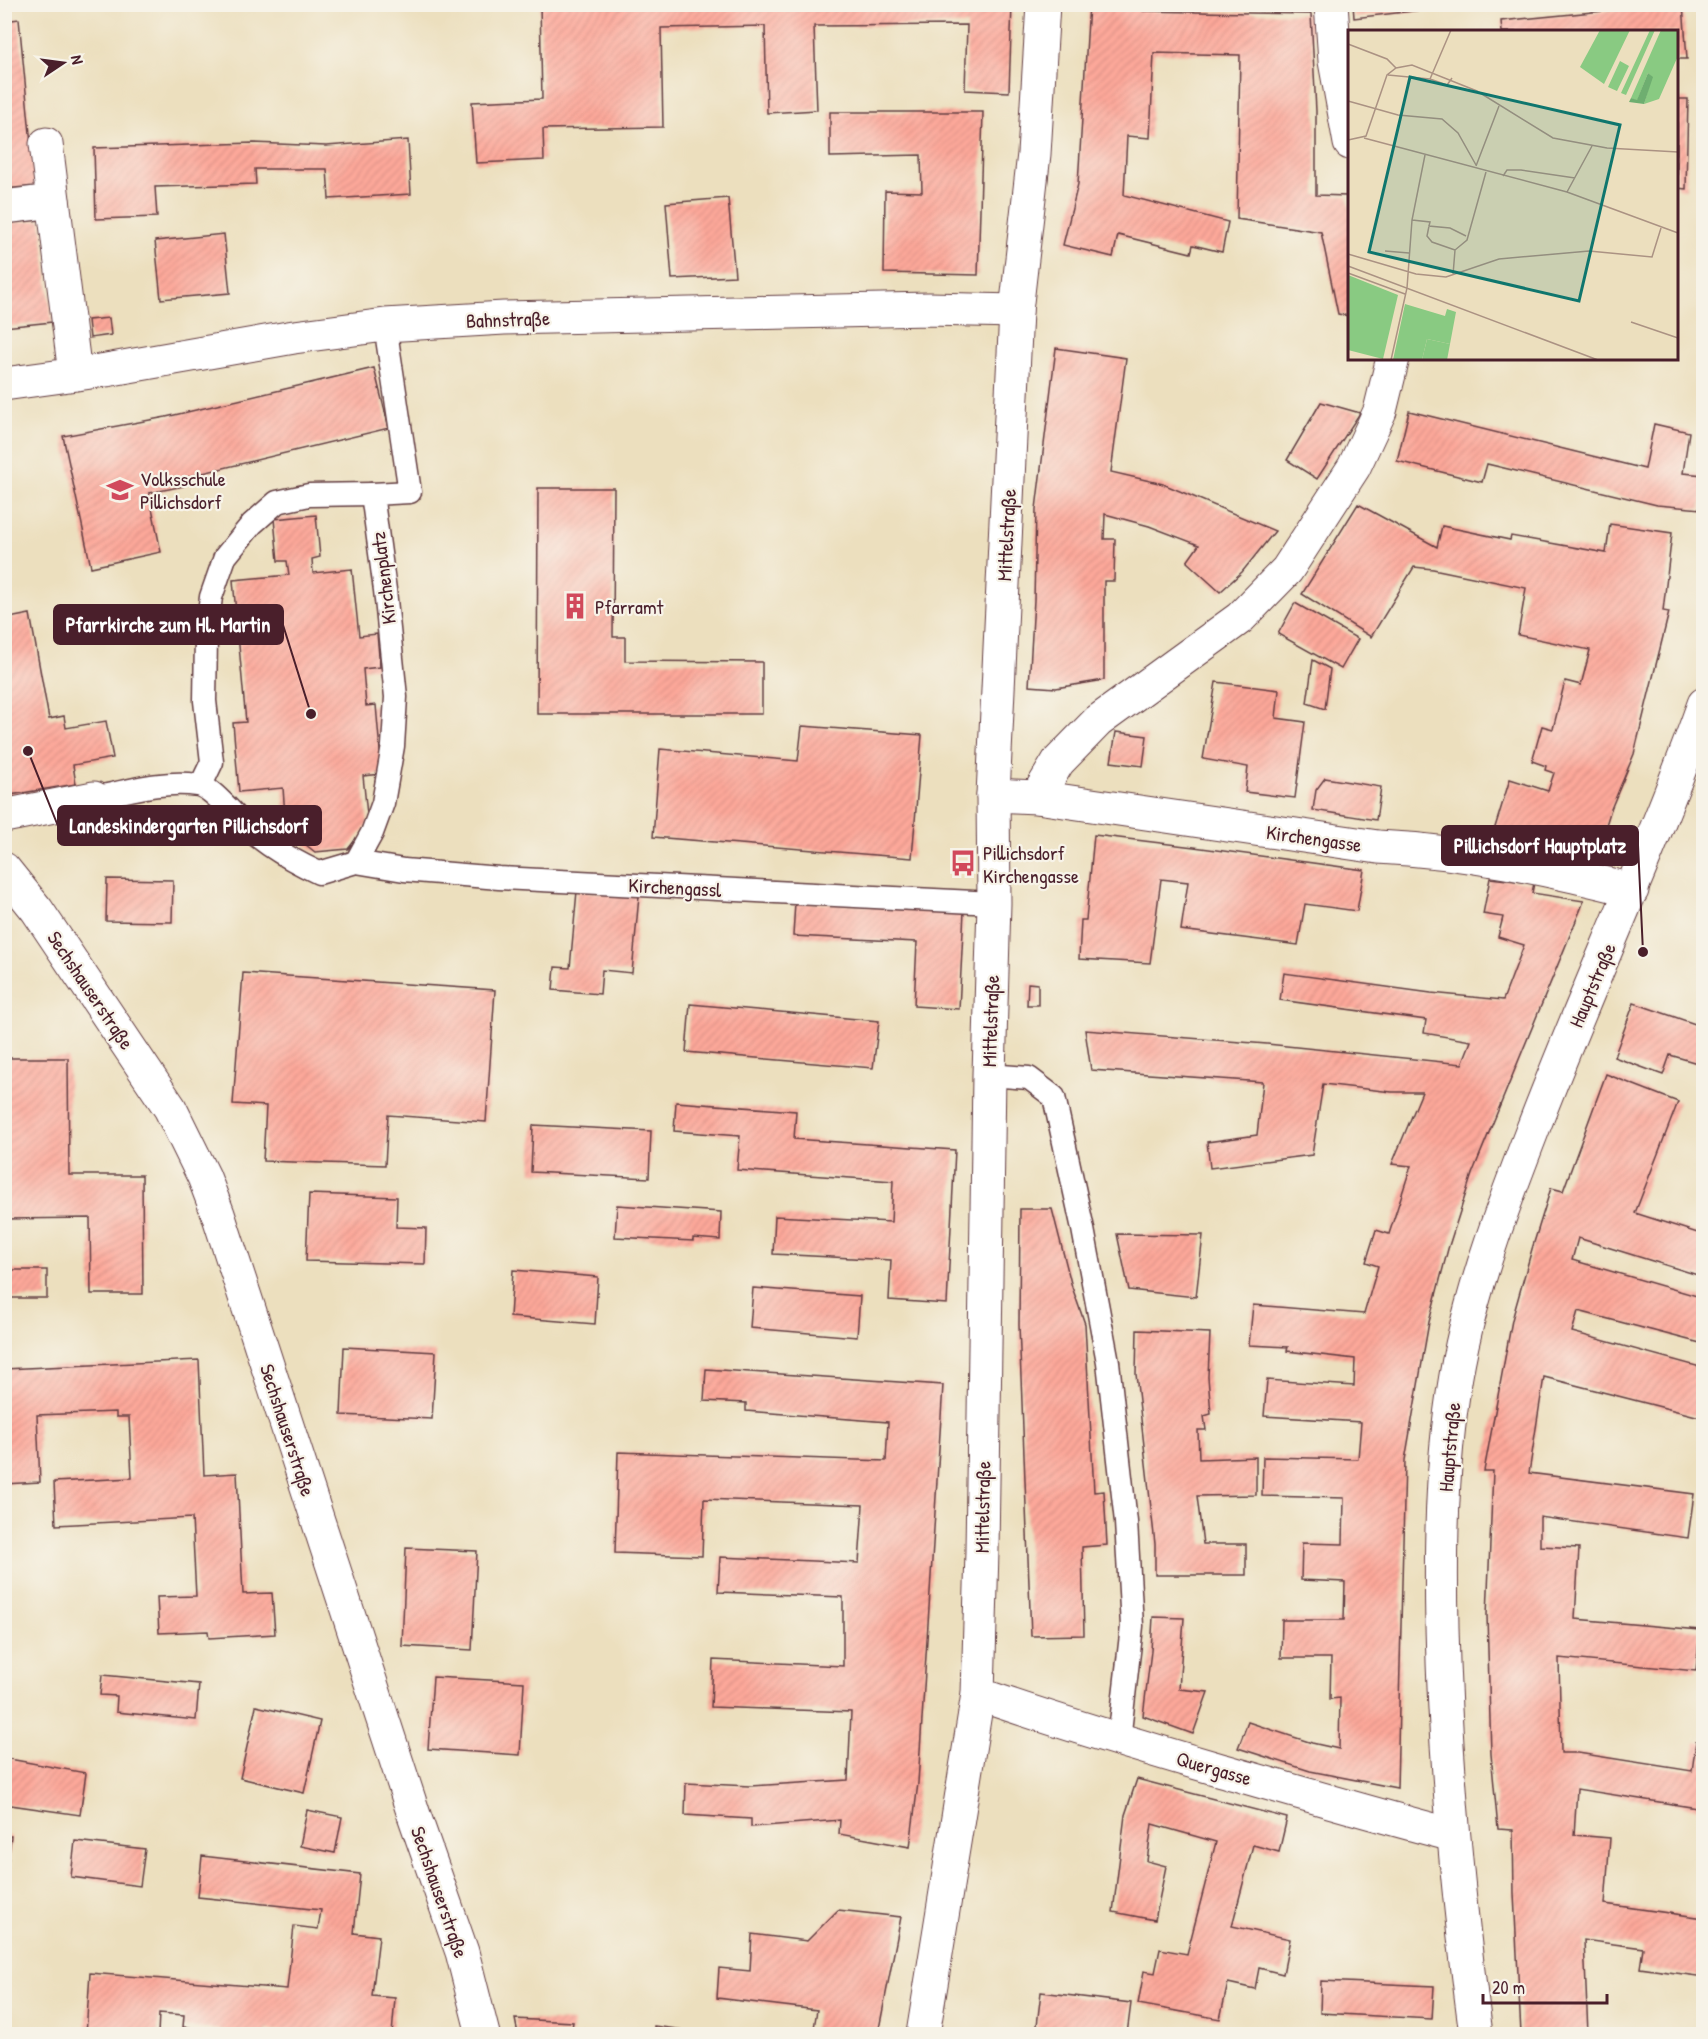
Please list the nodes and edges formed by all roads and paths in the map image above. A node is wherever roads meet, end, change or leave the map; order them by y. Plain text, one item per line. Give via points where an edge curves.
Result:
1 (1043, 4) edge
2 (1331, 4) edge
3 (1348, 133) edge
4 (45, 144) dead end
5 (53, 201) junction
6 (4, 207) edge
7 (1017, 311) junction
8 (385, 324) junction
9 (1393, 360) edge
10 (75, 374) junction
11 (4, 384) edge
12 (372, 494) junction
13 (1704, 704) edge
14 (201, 785) junction
15 (993, 795) junction
16 (1037, 797) junction
17 (94, 798) joint
18 (4, 816) edge
19 (356, 862) junction
20 (4, 869) edge
21 (1632, 890) junction
22 (994, 903) junction
23 (989, 1075) junction
24 (978, 1694) junction
25 (1119, 1740) junction
26 (1453, 1835) junction
27 (483, 2034) edge
28 (923, 2034) edge
29 (1476, 2034) edge

1 - 7 street, Mittelstraße via 1034,154
2 - 3 street via 1335,61
4 - 5 street
5 - 6 street
5 - 10 street
7 - 8 street, Bahnstraße via 882,310
7 - 15 street, Mittelstraße
8 - 10 street, Bahnstraße
8 - 12 lane via 410,492
9 - 16 street via 1380,411 1354,467 1287,570 1240,618 1098,722 1058,762
10 - 11 street, Bahnstraße
12 - 14 lane via 309,495 277,502 252,524 225,557 211,597 206,637 206,701 212,762
12 - 19 lane, Kirchenplatz via 396,697 383,803
13 - 21 street, Hauptstraße
14 - 17 lane via 163,784
14 - 19 lane via 246,828 290,859 320,873
15 - 16 street, Kirchengasse
15 - 22 street, Mittelstraße
16 - 21 street, Kirchengasse via 1378,847 1419,849 1561,872
17 - 18 street
19 - 22 lane, Kirchengassl via 499,878
20 - 27 street, Sechshauserstraße via 37,910 170,1108 204,1177 462,1952
21 - 26 street, Hauptstraße via 1554,1073 1484,1261 1454,1383 1446,1449 1441,1566 1444,1711
22 - 23 street, Mittelstraße
23 - 24 street, Mittelstraße
23 - 25 lane via 1029,1078 1054,1097 1083,1229 1108,1362 1126,1522 1132,1626
24 - 25 street, Quergasse
24 - 28 street, Mittelstraße
25 - 26 street, Quergasse
26 - 29 street, Hauptstraße

